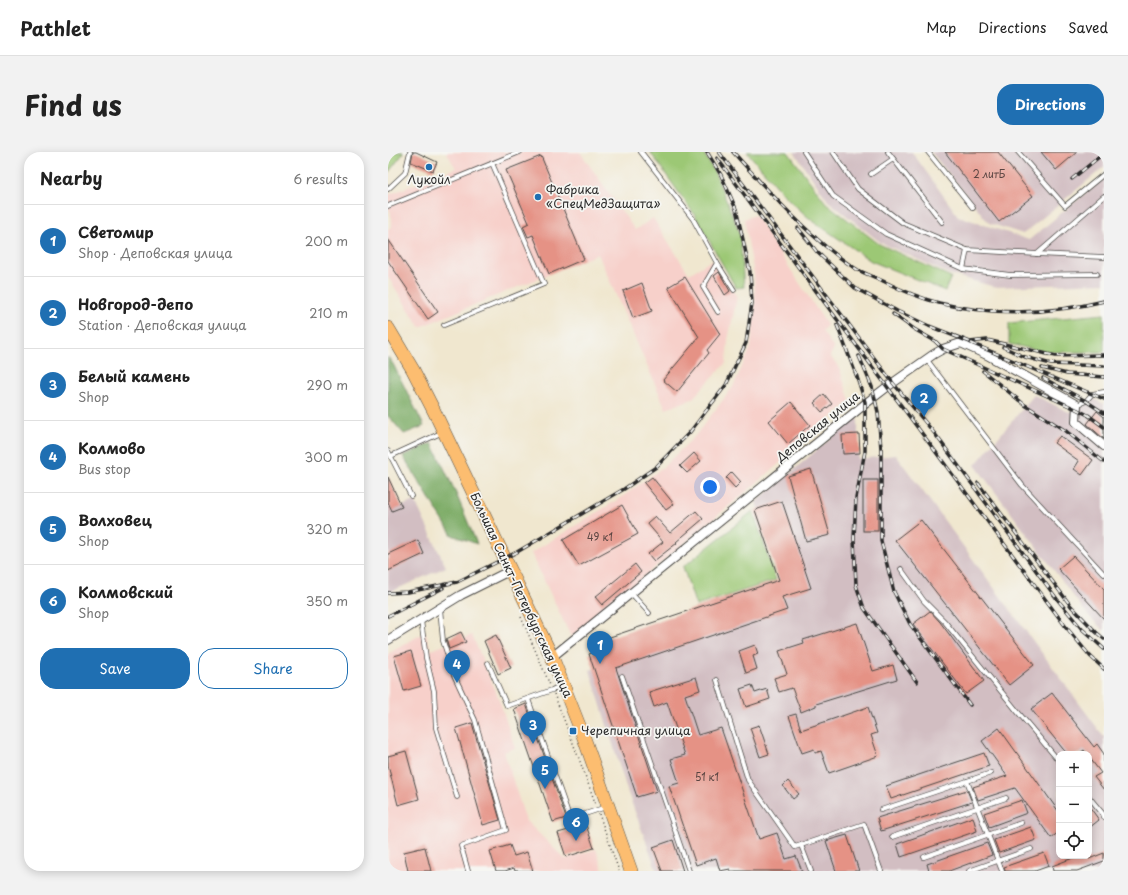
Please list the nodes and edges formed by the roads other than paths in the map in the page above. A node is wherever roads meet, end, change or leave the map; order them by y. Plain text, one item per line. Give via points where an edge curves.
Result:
1 (410, 152) edge
2 (520, 152) edge
3 (641, 152) edge
4 (804, 152) edge
5 (833, 152) edge
6 (888, 152) edge
7 (928, 152) edge
8 (1018, 152) edge
9 (893, 159) junction
10 (492, 163) junction
11 (871, 174) dead end
12 (1104, 174) edge
13 (388, 189) edge
14 (1104, 196) edge
15 (388, 206) edge
16 (972, 208) dead end
17 (942, 222) dead end
18 (967, 250) junction
19 (1037, 254) junction
20 (1104, 258) edge
21 (717, 263) junction
22 (963, 269) junction
23 (1097, 274) dead end
24 (734, 290) dead end
25 (718, 312) dead end
26 (444, 325) dead end
27 (388, 328) edge
28 (927, 360) junction
29 (1104, 392) edge
30 (1078, 405) junction
31 (444, 432) junction
32 (1104, 446) edge
33 (388, 451) edge
34 (391, 456) junction
35 (411, 496) dead end
36 (901, 569) dead end
37 (511, 570) junction
38 (1104, 574) edge
39 (631, 593) junction
40 (440, 608) junction
41 (649, 613) dead end
42 (421, 620) junction
43 (388, 640) edge
44 (552, 657) junction
45 (488, 662) dead end
46 (622, 676) dead end
47 (717, 680) dead end
48 (558, 687) junction
49 (528, 699) junction
50 (1056, 758) edge
51 (991, 773) dead end
52 (968, 781) junction
53 (457, 796) dead end
54 (1006, 798) dead end
55 (1092, 801) edge
56 (603, 808) junction
57 (978, 808) junction
58 (881, 810) dead end
59 (1104, 816) edge
60 (1021, 824) dead end
61 (988, 835) junction
62 (892, 837) dead end
63 (801, 845) junction
64 (1031, 849) dead end
65 (924, 857) dead end
66 (998, 861) junction
67 (468, 871) edge
68 (631, 871) edge
69 (689, 871) edge
70 (811, 871) edge
71 (881, 871) edge
72 (969, 871) edge
73 (1002, 871) edge

1 - 13 lane via 405,172
2 - 10 lane
3 - 21 lane via 693,219
4 - 22 lane via 833,196 886,234
5 - 18 lane via 858,188 903,223
6 - 9 lane
7 - 16 lane
8 - 12 lane via 1065,206
9 - 11 lane
9 - 17 lane
10 - 15 lane
10 - 26 lane via 544,284
14 - 19 lane
18 - 19 lane
18 - 22 lane
19 - 20 lane
21 - 24 lane
21 - 25 lane via 703,287
22 - 23 lane via 1010,275
27 - 31 main road, Большая Санкт-Петербургская улица via 413,370
28 - 30 street, Деповская улица via 943,349 961,343
28 - 38 lane via 1022,486
28 - 39 street, Деповская улица via 865,404
29 - 30 lane via 1092,394
30 - 32 street via 1076,422
31 - 34 lane
31 - 37 main road, Большая Санкт-Петербургская улица
33 - 34 lane
34 - 35 lane
36 - 50 lane via 924,601 945,622
37 - 40 street
37 - 44 main road, Большая Санкт-Петербургская улица
39 - 41 lane
39 - 44 street, Деповская улица
40 - 42 street
40 - 67 lane via 443,641 454,675 475,720 506,830 461,846
42 - 43 street
42 - 53 lane via 434,691 436,728
44 - 48 main road, Большая Санкт-Петербургская улица
45 - 49 lane via 507,706
46 - 69 lane
47 - 63 lane via 748,780 795,847
48 - 49 lane
48 - 56 main road, Большая Санкт-Петербургская улица via 582,732
49 - 56 lane via 570,819
51 - 52 lane
52 - 57 lane
52 - 58 lane
54 - 57 lane
55 - 59 lane
56 - 68 main road, Большая Санкт-Петербургская улица
57 - 61 lane
57 - 62 lane
60 - 61 lane
61 - 65 lane
61 - 66 lane
63 - 70 lane
63 - 71 lane via 864,824
64 - 66 lane
66 - 72 lane
66 - 73 lane

